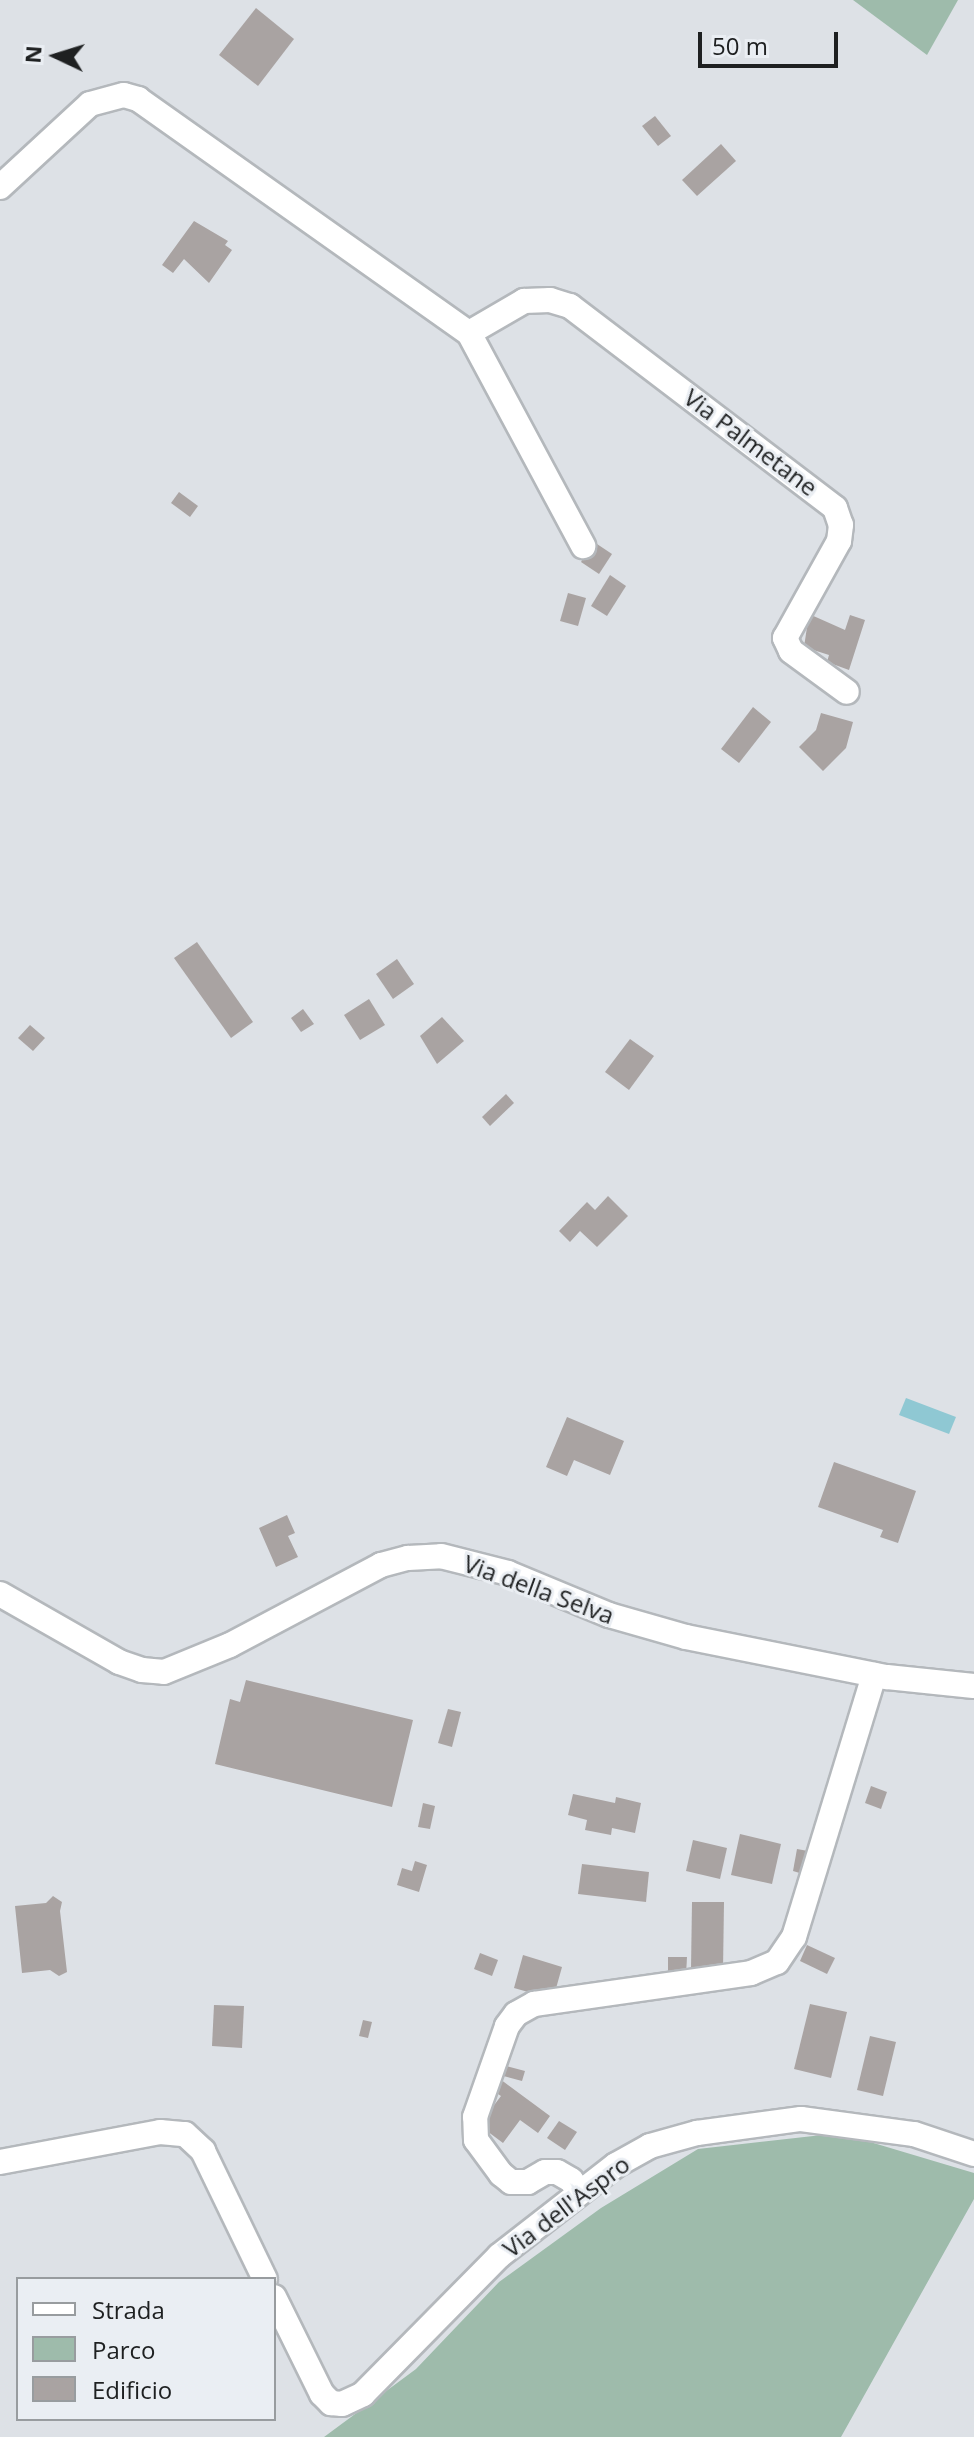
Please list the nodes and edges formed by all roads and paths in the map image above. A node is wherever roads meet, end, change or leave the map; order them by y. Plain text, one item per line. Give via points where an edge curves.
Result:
1 (0, 187) edge
2 (469, 333) junction
3 (583, 546) dead end
4 (847, 692) dead end
5 (0, 1594) edge
6 (874, 1675) junction
7 (974, 1686) edge
8 (974, 2154) edge
9 (0, 2162) edge
10 (580, 2192) junction
11 (264, 2277) edge
12 (276, 2301) edge

1 - 2 street via 90,104 112,96 135,97
2 - 3 street
2 - 4 street, Via Palmetane via 529,300 570,306 831,503 840,519 839,541 789,626 785,643
5 - 6 street, Via della Selva via 119,1662 164,1672 212,1654 381,1565 441,1556 508,1573 629,1622
6 - 7 street, Via della Selva
6 - 10 street via 794,1937 777,1962 751,1973 534,2004 507,2026 475,2117 476,2140 511,2182 557,2172
8 - 10 street, Via dell'Aspro via 889,2130 777,2120 661,2142 627,2158
9 - 11 street via 160,2132 185,2134 203,2151
10 - 12 street, Via dell'Aspro via 479,2274 350,2403 335,2404 322,2394

